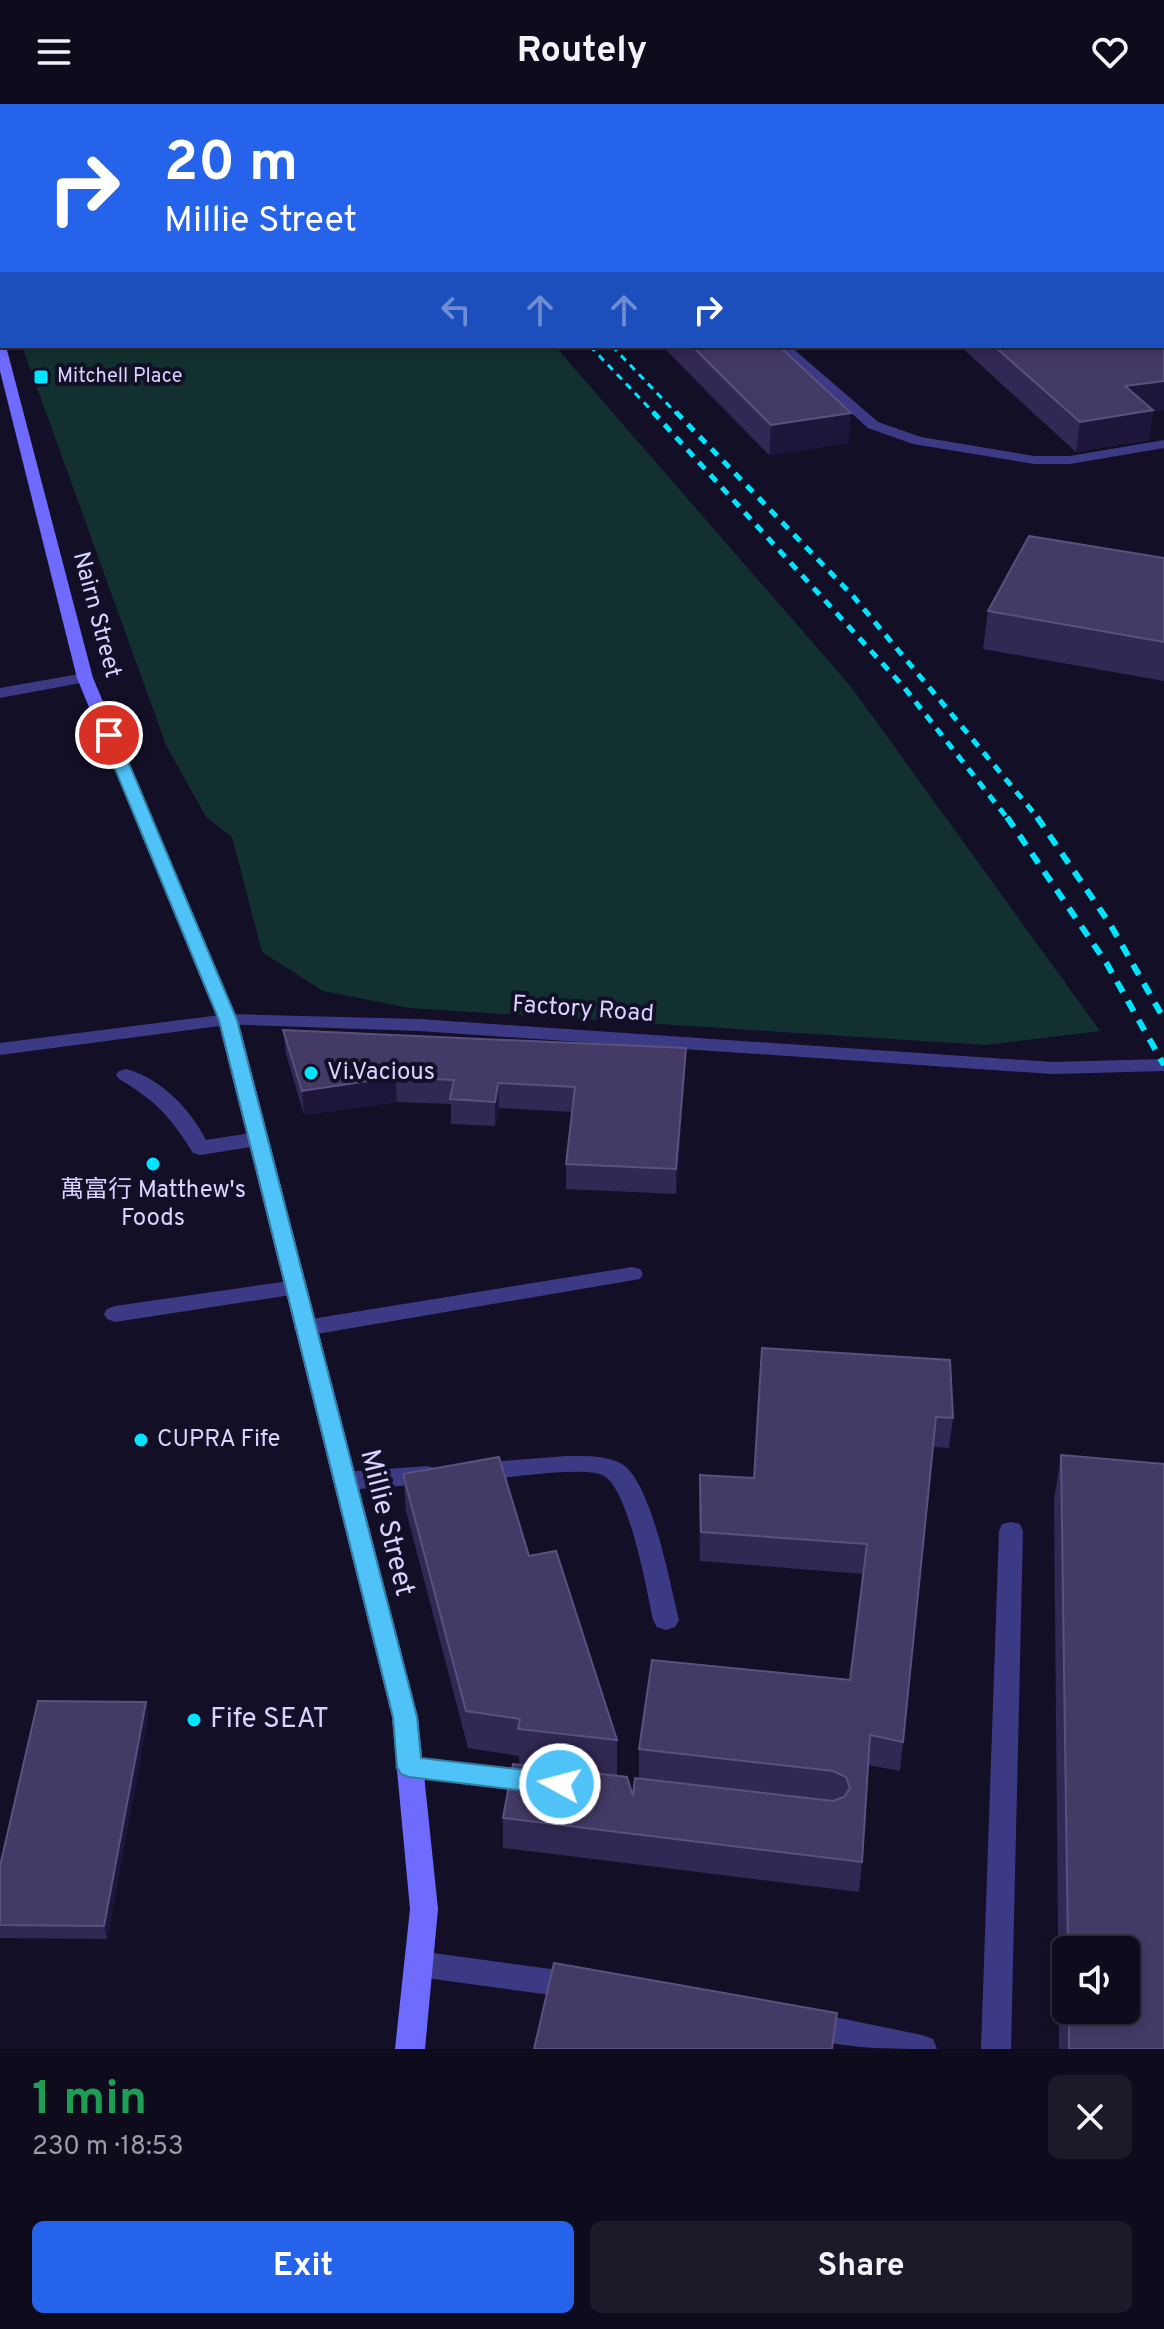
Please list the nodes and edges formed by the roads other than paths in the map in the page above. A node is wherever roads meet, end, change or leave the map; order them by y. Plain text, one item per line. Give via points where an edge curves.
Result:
1 (1, 348) edge
2 (785, 348) edge
3 (1164, 444) edge
4 (85, 678) junction
5 (0, 693) edge
6 (228, 1020) junction
7 (0, 1049) edge
8 (1164, 1065) edge
9 (126, 1075) dead end
10 (258, 1139) junction
11 (632, 1274) dead end
12 (296, 1288) junction
13 (115, 1314) dead end
14 (305, 1328) junction
15 (345, 1481) junction
16 (1011, 1531) dead end
17 (666, 1620) dead end
18 (409, 1767) junction
19 (565, 1785) edge
20 (419, 1964) junction
21 (605, 1990) edge
22 (788, 2021) edge
23 (410, 2049) edge
24 (922, 2049) edge
25 (996, 2049) edge

1 - 4 main road, Nairn Street
2 - 3 street via 873,425 918,441 1034,460 1070,460
4 - 5 street
4 - 6 main road, Nairn Street
6 - 7 street, Factory Road
6 - 8 street, Factory Road via 419,1025 1053,1068
6 - 10 main road, Millie Street
9 - 10 street via 166,1098 191,1127 200,1148
10 - 12 main road, Millie Street
11 - 14 street
12 - 13 street
12 - 14 main road, Millie Street
14 - 15 main road, Millie Street
15 - 17 street via 581,1464 612,1469 631,1489
15 - 18 main road, Millie Street via 405,1717
16 - 25 street
18 - 19 street
18 - 20 main road, Millie Street via 424,1909
20 - 21 street
20 - 23 main road, Millie Street
22 - 24 street

